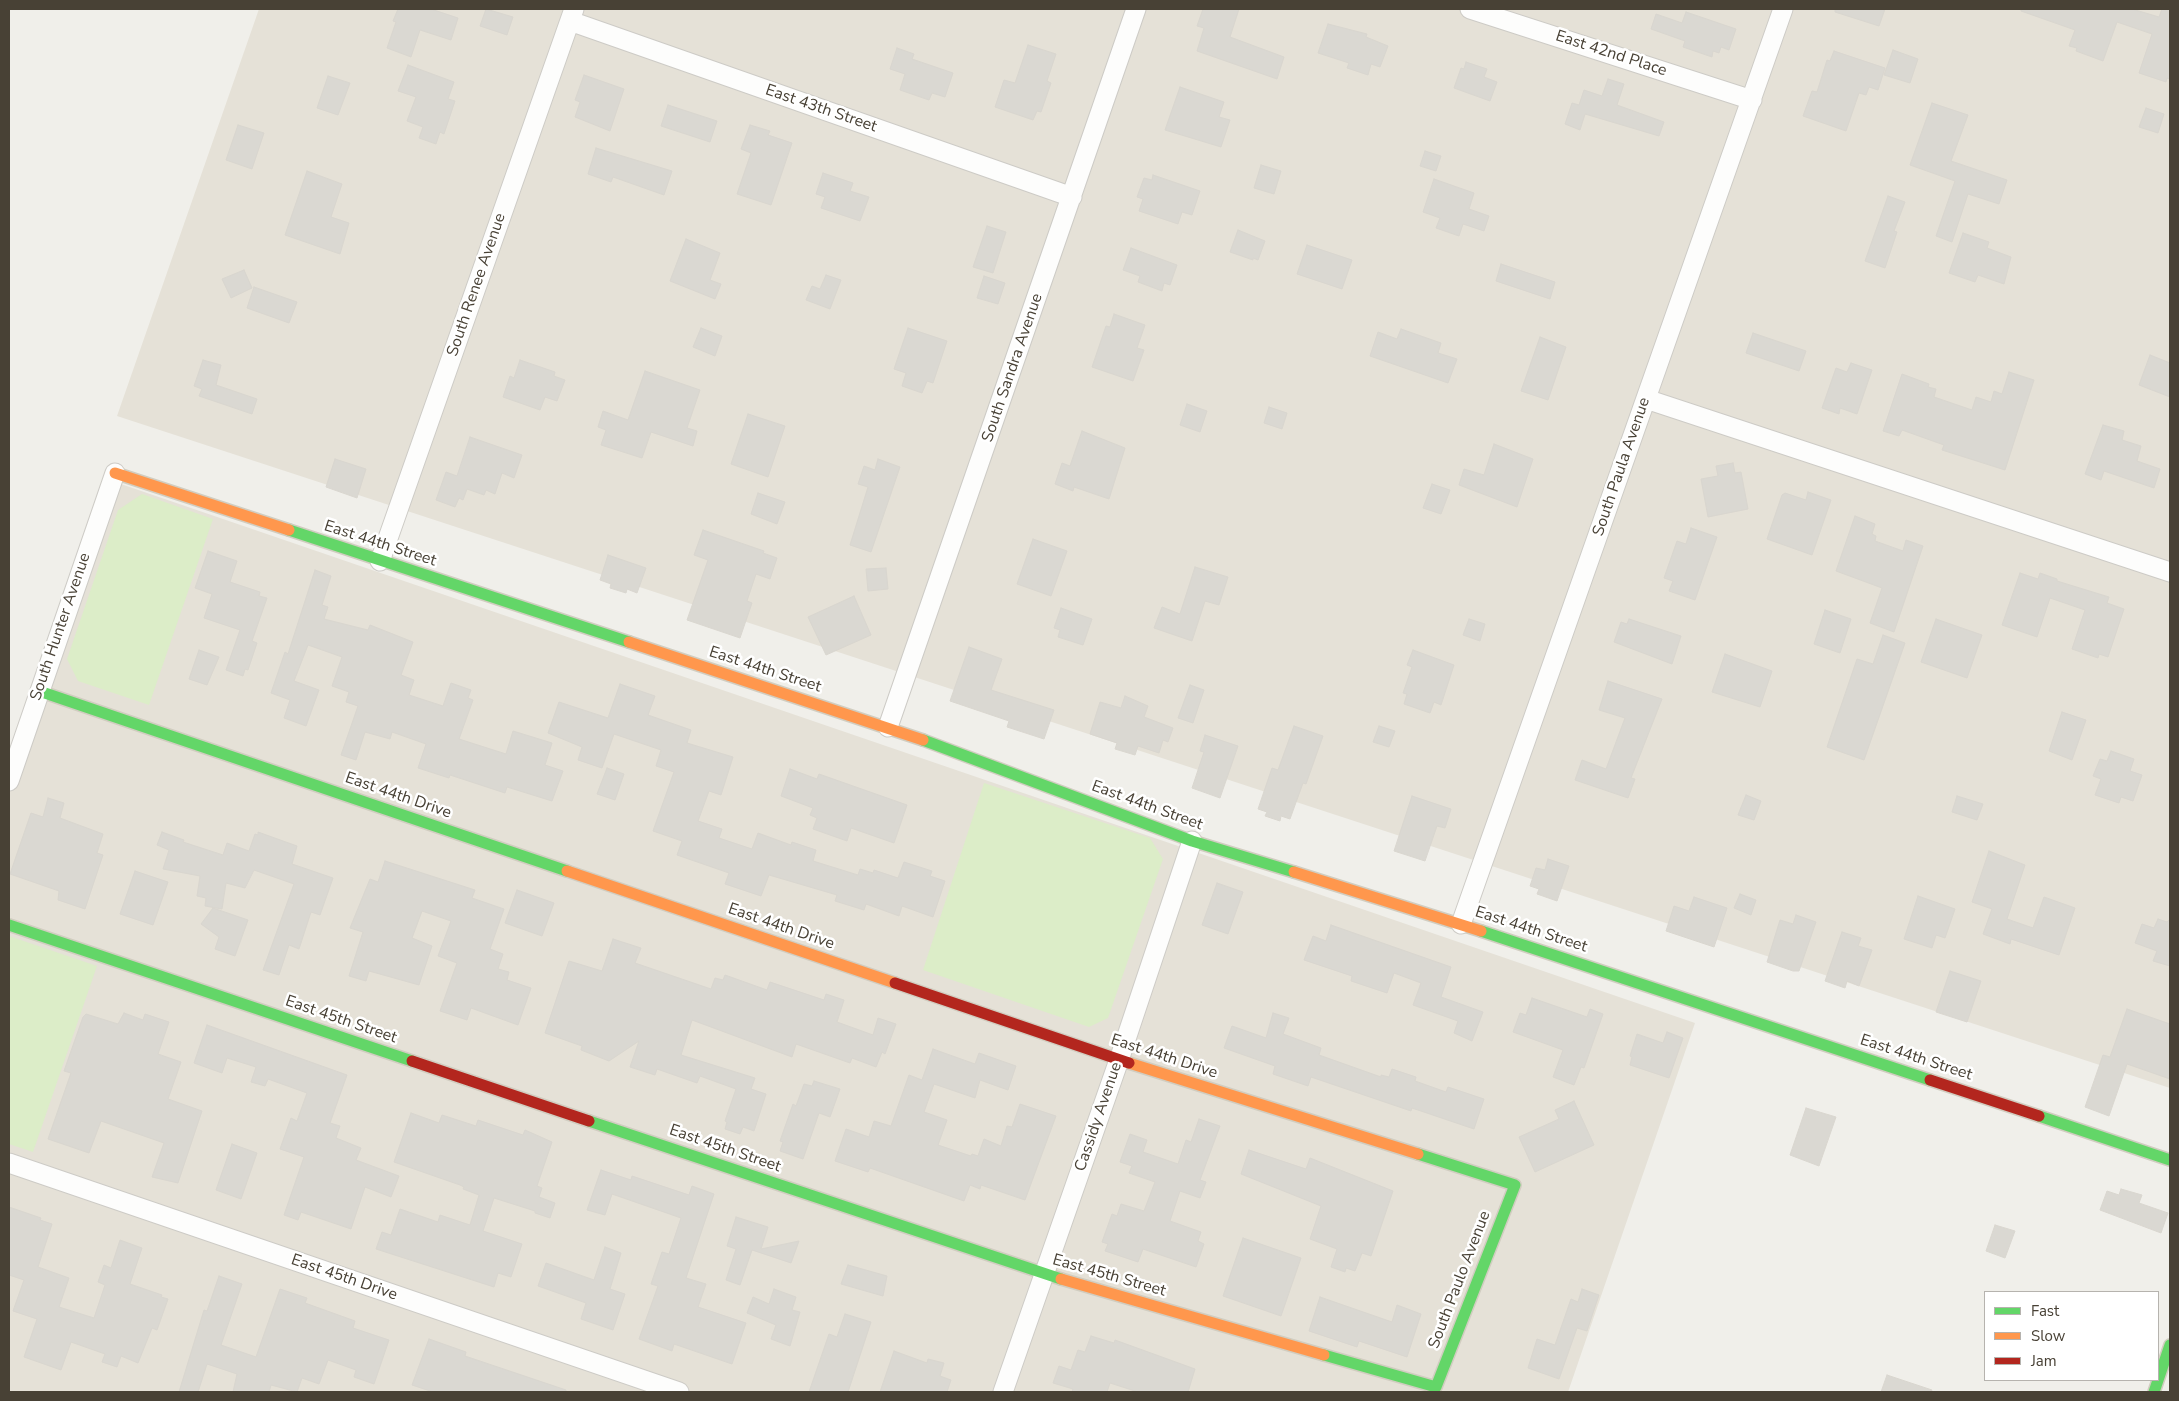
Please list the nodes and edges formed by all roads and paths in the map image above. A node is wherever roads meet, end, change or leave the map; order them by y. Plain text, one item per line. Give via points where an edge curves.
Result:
1 (1136, 9) edge
2 (1470, 9) edge
3 (1782, 9) edge
4 (572, 15) edge
5 (1752, 100) junction
6 (1072, 197) junction
7 (1646, 399) junction
8 (115, 473) joint
9 (380, 561) junction
10 (2170, 572) edge
11 (39, 691) junction
12 (888, 727) junction
13 (9, 781) edge
14 (1192, 841) junction
15 (1461, 924) junction
16 (9, 925) edge
17 (1119, 1060) junction
18 (2170, 1160) edge
19 (9, 1163) edge
20 (1515, 1185) joint
21 (1044, 1274) junction
22 (2170, 1345) edge
23 (2159, 1377) edge
24 (1436, 1387) joint
25 (679, 1392) edge
26 (1002, 1392) edge

1 - 6 street, South Sandra Avenue
2 - 5 street, East 42nd Place
3 - 5 street, South Paula Avenue
4 - 6 street, East 43th Street
4 - 9 street, South Renee Avenue
5 - 7 street, South Paula Avenue
6 - 12 street, South Sandra Avenue
7 - 10 street
7 - 15 street, South Paula Avenue
8 - 9 street, East 44th Street
8 - 11 street, South Hunter Avenue
9 - 12 street, East 44th Street
11 - 13 street, South Hunter Avenue
11 - 17 street, East 44th Drive
12 - 14 street, East 44th Street
14 - 15 street, East 44th Street
14 - 17 street, Cassidy Avenue
15 - 18 street, East 44th Street
16 - 21 street, East 45th Street
17 - 20 street, East 44th Drive
17 - 21 street, Cassidy Avenue
19 - 25 street, East 45th Drive
20 - 24 street, South Paulo Avenue
21 - 24 street, East 45th Street
21 - 26 street, Cassidy Avenue
22 - 23 street

